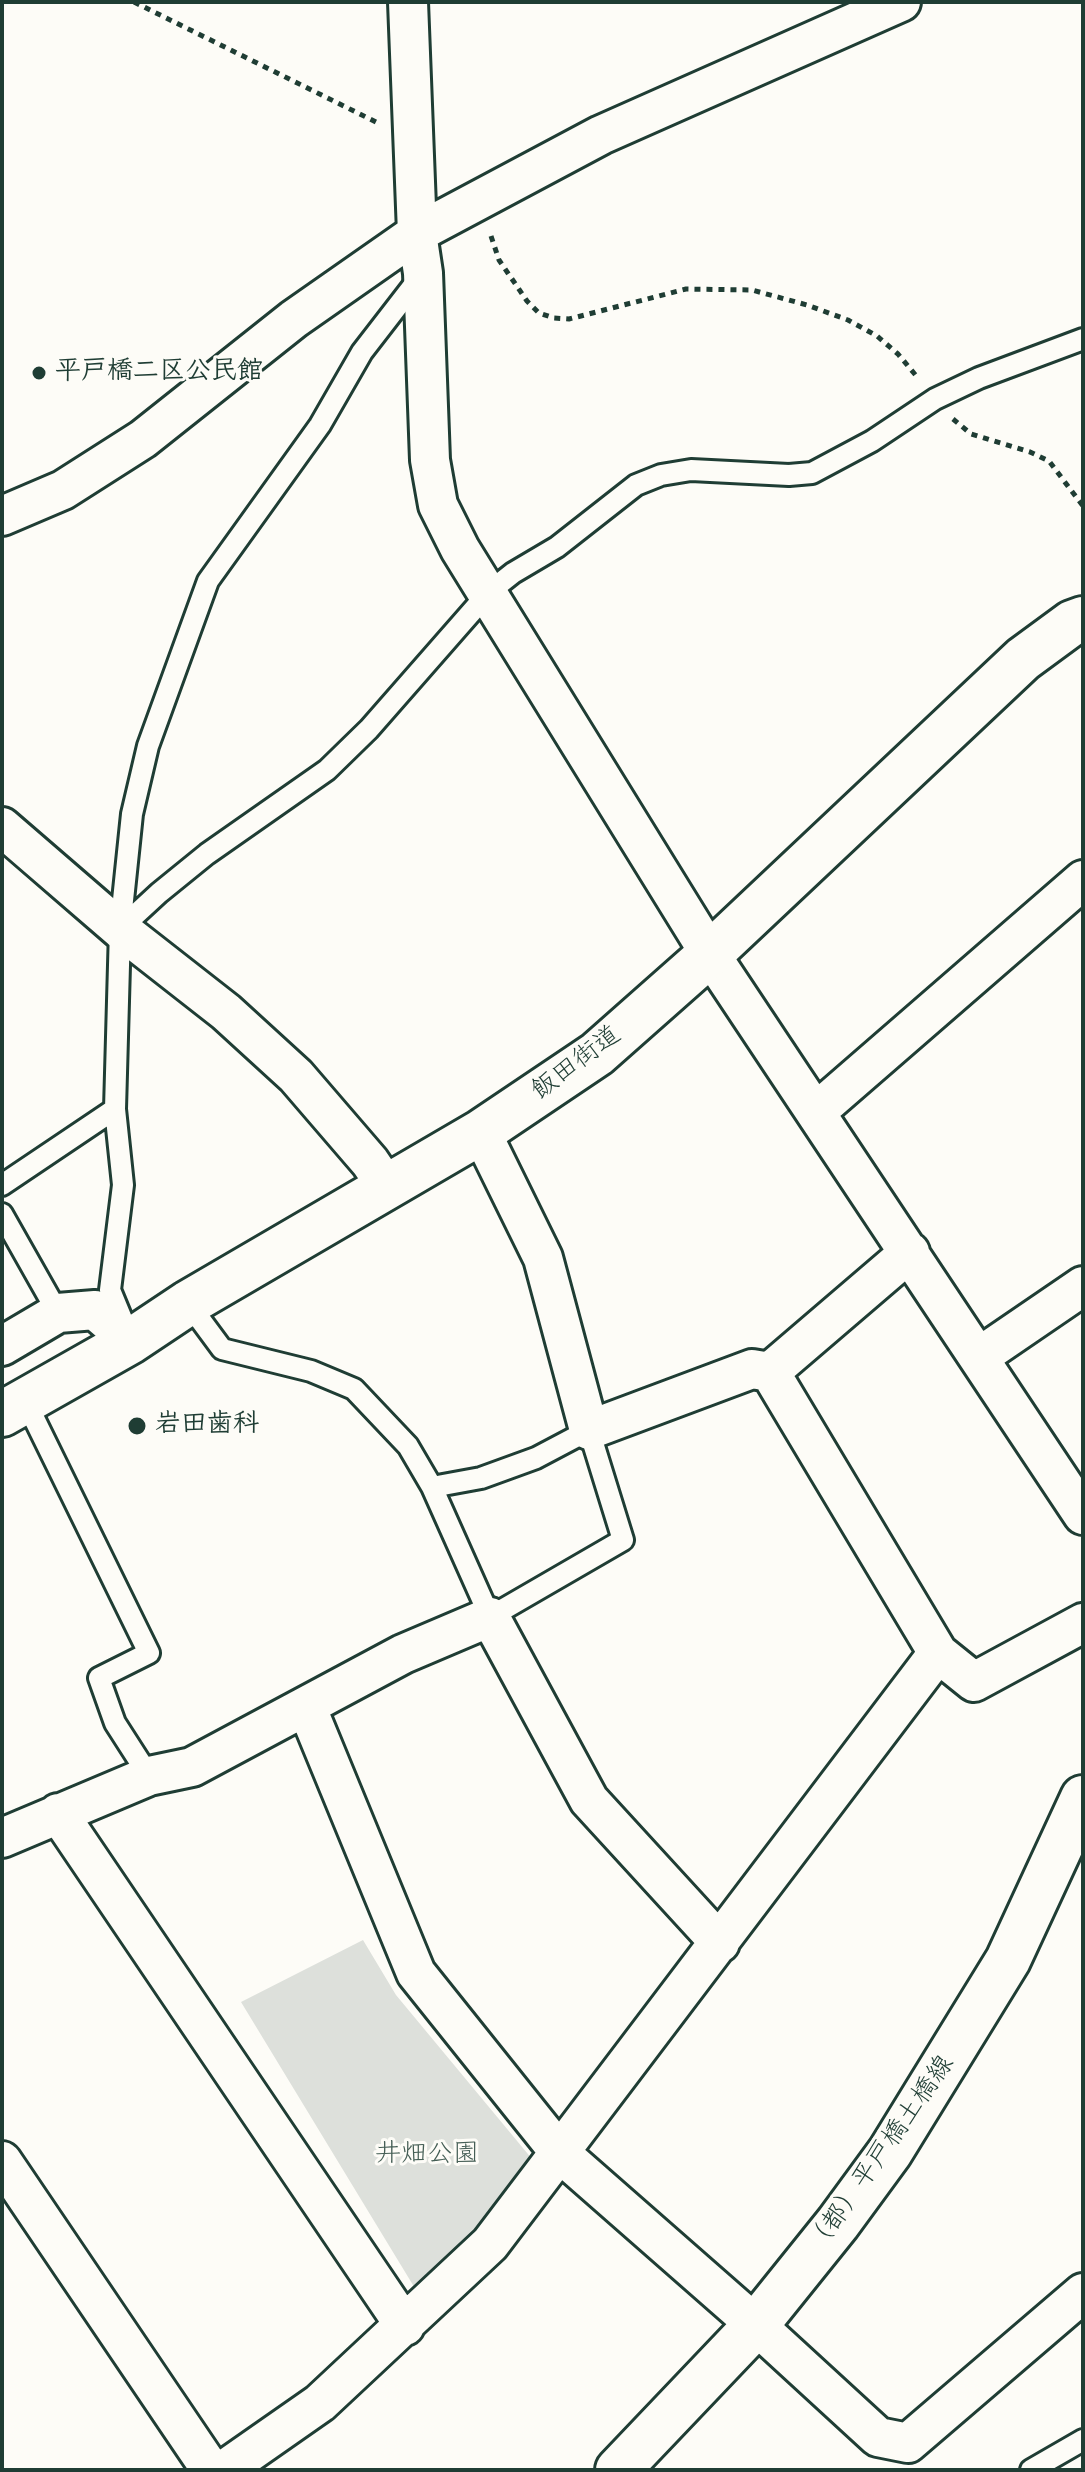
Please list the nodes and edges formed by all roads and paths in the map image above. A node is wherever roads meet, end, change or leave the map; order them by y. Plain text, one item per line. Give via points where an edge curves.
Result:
1 (134, 2) edge
2 (408, 2) edge
3 (901, 2) edge
4 (414, 141) junction
5 (471, 205) junction
6 (417, 233) junction
7 (423, 273) junction
8 (1083, 339) edge
9 (935, 399) junction
10 (1083, 506) edge
11 (2, 516) edge
12 (489, 592) junction
13 (1083, 619) edge
14 (2, 827) edge
15 (1083, 880) edge
16 (120, 929) junction
17 (710, 954) junction
18 (115, 1109) junction
19 (816, 1112) junction
20 (481, 1132) junction
21 (2, 1185) edge
22 (387, 1187) junction
23 (2, 1214) edge
24 (910, 1252) junction
25 (1083, 1286) edge
26 (188, 1303) junction
27 (58, 1313) junction
28 (131, 1341) junction
29 (2, 1346) edge
30 (979, 1357) junction
31 (770, 1372) junction
32 (14, 1407) edge
33 (589, 1430) junction
34 (432, 1487) junction
35 (1083, 1515) edge
36 (490, 1617) junction
37 (1083, 1623) edge
38 (938, 1653) junction
39 (307, 1708) junction
40 (149, 1776) junction
41 (1083, 1798) edge
42 (58, 1813) junction
43 (2, 1838) edge
44 (720, 1943) junction
45 (560, 2153) junction
46 (2, 2161) edge
47 (1083, 2293) edge
48 (756, 2325) junction
49 (405, 2326) junction
50 (1083, 2440) edge
51 (211, 2470) edge
52 (224, 2470) edge
53 (618, 2470) edge
54 (1031, 2470) edge

1 - 4 path
2 - 4 street
3 - 5 street via 601,135
4 - 6 street
5 - 6 street
5 - 9 path via 499,260 539,313 569,319 686,289 771,294 848,320 877,336
6 - 7 street
6 - 11 street via 294,319 143,439 63,490
7 - 12 street via 430,460 438,505
7 - 16 lane via 362,352 320,425 208,581 148,746 132,814
8 - 9 lane
9 - 10 path via 971,434 1049,461
9 - 12 lane via 812,473 691,470 636,485
12 - 16 lane via 327,770 207,854
12 - 17 street
13 - 17 main road, 飯田街道 via 1023,659
14 - 16 street
15 - 19 street
16 - 18 lane
16 - 22 street via 226,1012 296,1076
17 - 19 street
17 - 20 main road, 飯田街道 via 597,1054
18 - 21 lane
18 - 28 lane via 123,1185 110,1290
19 - 24 street
20 - 22 main road, 飯田街道
20 - 33 street via 543,1258
22 - 26 main road, 飯田街道
23 - 27 lane
24 - 30 street
24 - 31 street
25 - 30 street
26 - 28 main road, 飯田街道
26 - 34 lane via 222,1349 311,1371 354,1389 408,1446
27 - 28 street via 95,1310
27 - 29 street
28 - 32 main road, 飯田街道
30 - 35 street
31 - 33 street via 752,1369
31 - 38 street
32 - 40 lane via 149,1653 99,1678 115,1723
33 - 34 lane via 536,1458 481,1478
33 - 36 lane via 623,1540
34 - 36 lane
36 - 39 street via 403,1654
36 - 44 street via 589,1800
37 - 38 street via 974,1682
38 - 44 street
39 - 40 street via 192,1767
39 - 45 street via 416,1973
40 - 42 street
41 - 48 main road, （都）平戸橋土橋線 via 1008,1960 936,2080 838,2223
42 - 43 street
42 - 49 street
44 - 45 street
45 - 48 street
45 - 49 street via 490,2244
46 - 51 street
47 - 48 street via 908,2443 878,2437
48 - 53 main road, （都）平戸橋土橋線
49 - 52 street via 320,2403
50 - 54 lane

